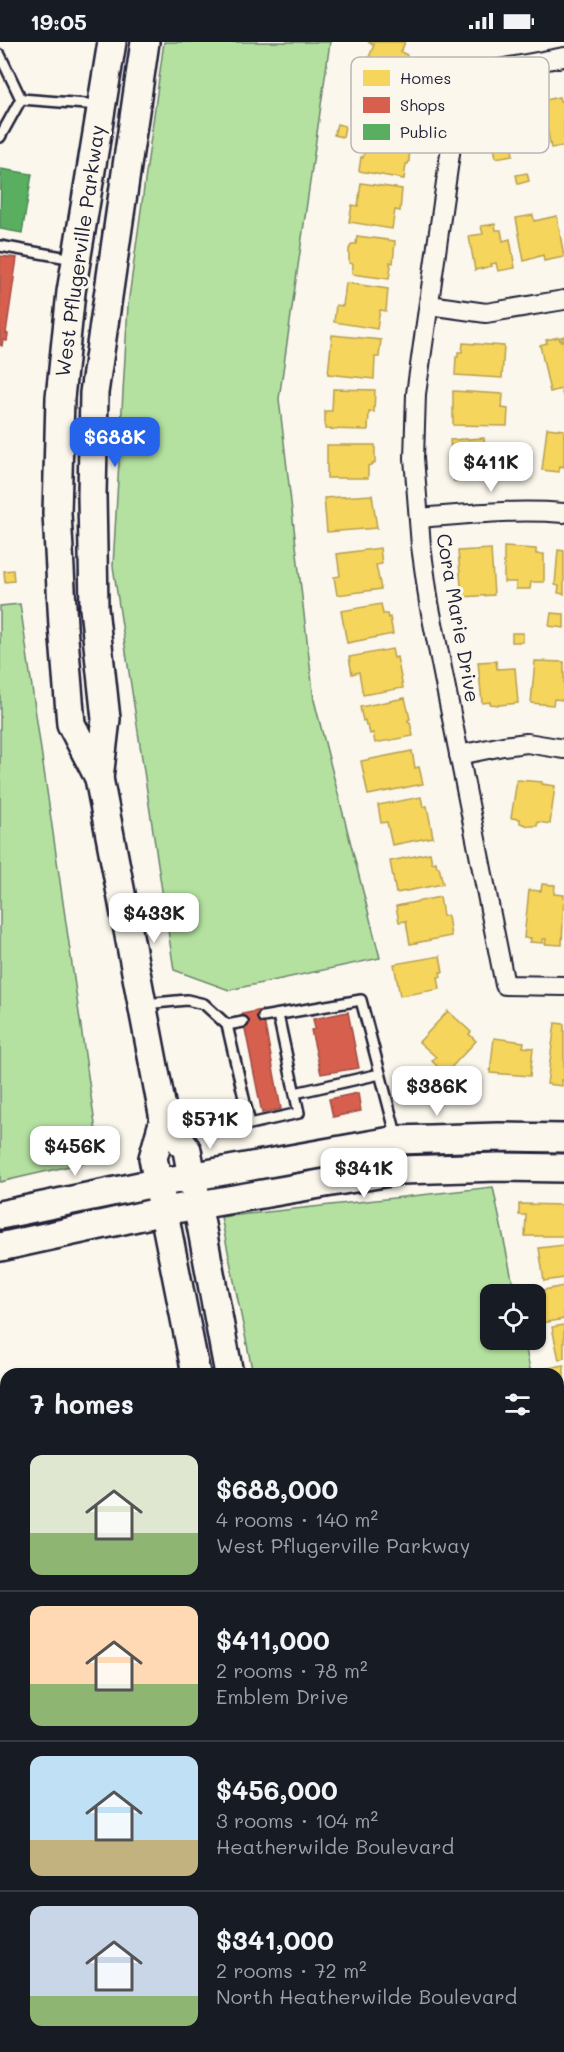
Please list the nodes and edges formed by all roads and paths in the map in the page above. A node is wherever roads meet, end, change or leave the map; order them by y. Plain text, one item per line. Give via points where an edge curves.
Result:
1 (112, 42) edge
2 (145, 42) edge
3 (0, 54) edge
4 (564, 57) edge
5 (549, 60) edge
6 (21, 99) junction
7 (102, 105) junction
8 (0, 137) edge
9 (450, 153) edge
10 (0, 246) edge
11 (76, 260) junction
12 (564, 300) edge
13 (429, 305) junction
14 (564, 513) edge
15 (418, 518) junction
16 (564, 749) edge
17 (459, 755) junction
18 (99, 778) junction
19 (564, 986) edge
20 (142, 1004) junction
21 (278, 1014) junction
22 (263, 1017) dead end
23 (243, 1022) dead end
24 (227, 1025) junction
25 (380, 1074) junction
26 (295, 1093) junction
27 (164, 1119) junction
28 (564, 1138) edge
29 (397, 1140) junction
30 (564, 1168) edge
31 (370, 1175) junction
32 (192, 1177) junction
33 (158, 1183) junction
34 (197, 1206) junction
35 (164, 1212) junction
36 (0, 1215) edge
37 (0, 1247) edge
38 (195, 1368) edge
39 (228, 1368) edge

1 - 7 main road, West Pflugerville Parkway
2 - 18 main road, West Pflugerville Parkway via 94,393 94,608 106,719
3 - 6 lane
4 - 5 street, Cora Marie Drive
6 - 7 lane
6 - 8 lane
7 - 11 main road, West Pflugerville Parkway
9 - 13 street, Cora Marie Drive
10 - 11 lane
11 - 18 main road, West Pflugerville Parkway via 60,398 57,513 71,724
12 - 13 street via 486,313
13 - 15 street, Cora Marie Drive via 416,394 414,458
14 - 15 street via 498,511
15 - 17 street, Cora Marie Drive via 429,603
16 - 17 street via 527,743
17 - 19 street, Cora Marie Drive via 505,985
18 - 20 main road, West Pflugerville Parkway
20 - 24 lane via 187,1000 204,1004
20 - 27 main road, West Pflugerville Parkway
21 - 22 lane
21 - 25 lane via 361,1000
21 - 26 lane
23 - 24 lane
24 - 26 lane via 250,1124 299,1113
25 - 26 lane
25 - 29 lane
27 - 32 main road, West Pflugerville Parkway via 187,1150
27 - 33 main road, West Pflugerville Parkway via 153,1158
28 - 29 main road
29 - 31 main road via 398,1151
29 - 32 main road
30 - 31 main road via 411,1170
31 - 34 main road
32 - 33 main road
32 - 34 main road, West Pflugerville Parkway
33 - 35 main road, West Pflugerville Parkway
33 - 36 main road
34 - 35 main road
34 - 39 main road, West Pflugerville Parkway
35 - 37 main road
35 - 38 main road, West Pflugerville Parkway

